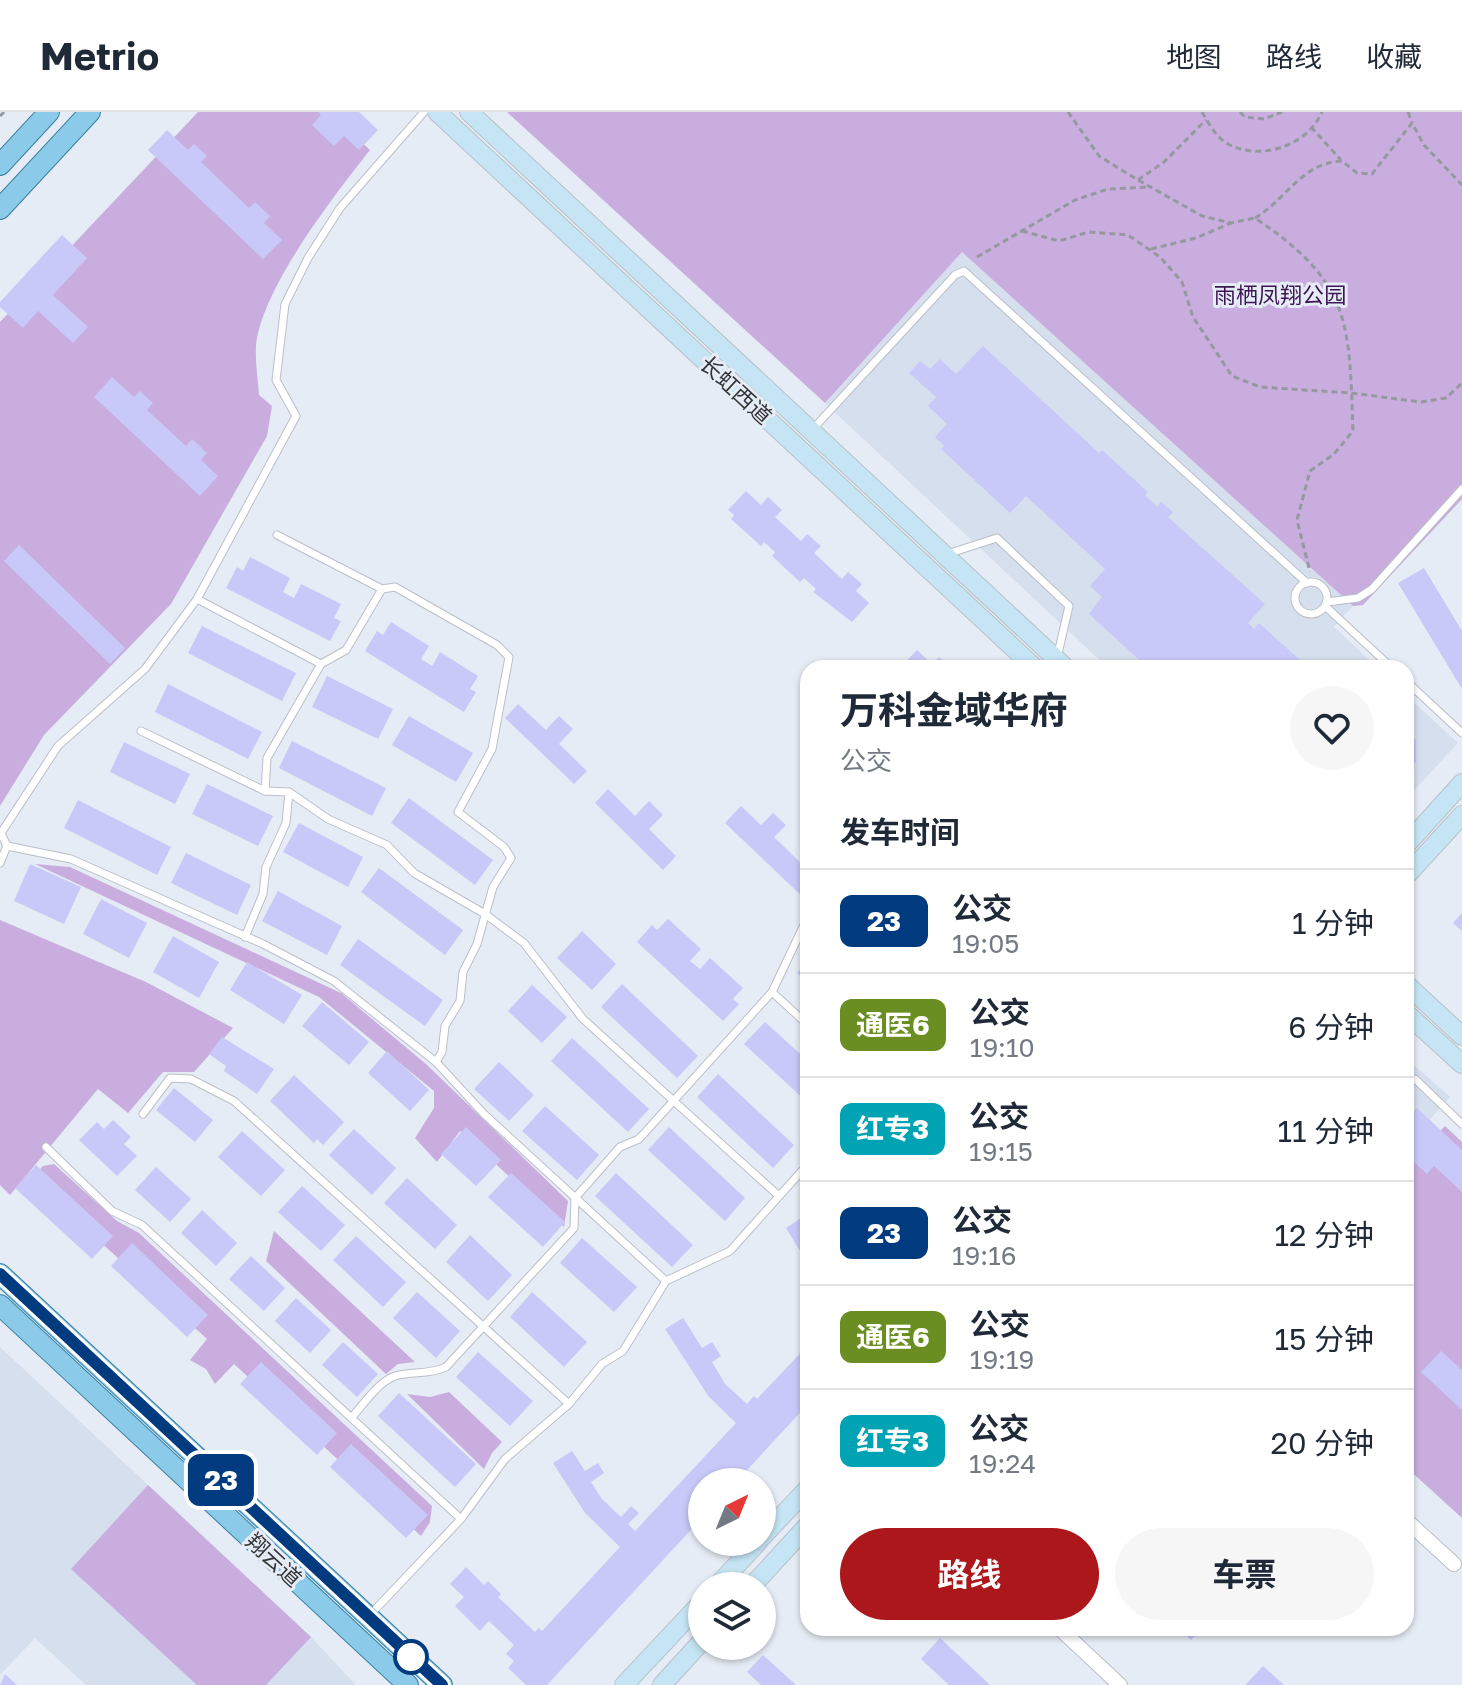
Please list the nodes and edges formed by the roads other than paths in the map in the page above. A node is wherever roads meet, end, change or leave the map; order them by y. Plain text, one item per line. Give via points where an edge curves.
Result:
1 (49, 112) edge
2 (90, 112) edge
3 (424, 112) edge
4 (437, 112) edge
5 (469, 112) edge
6 (0, 165) edge
7 (0, 209) edge
8 (810, 433) junction
9 (1462, 489) edge
10 (277, 535) dead end
11 (941, 556) junction
12 (1309, 578) junction
13 (382, 589) junction
14 (197, 599) junction
15 (1326, 604) junction
16 (1026, 660) edge
17 (1057, 660) edge
18 (1062, 660) edge
19 (1384, 660) edge
20 (321, 664) junction
21 (1414, 688) edge
22 (141, 731) dead end
23 (1462, 733) edge
24 (1462, 783) edge
25 (265, 791) junction
26 (289, 792) junction
27 (1462, 815) edge
28 (1, 833) edge
29 (1414, 836) edge
30 (7, 846) junction
31 (0, 863) edge
32 (1414, 867) edge
33 (485, 914) junction
34 (800, 933) edge
35 (245, 937) junction
36 (1414, 991) edge
37 (772, 992) junction
38 (800, 1018) edge
39 (1414, 1020) edge
40 (1462, 1036) edge
41 (436, 1062) junction
42 (1462, 1064) edge
43 (1414, 1079) edge
44 (673, 1101) junction
45 (143, 1114) dead end
46 (1462, 1124) edge
47 (46, 1147) dead end
48 (800, 1173) edge
49 (779, 1196) junction
50 (575, 1198) junction
51 (0, 1274) edge
52 (666, 1281) junction
53 (0, 1305) edge
54 (485, 1324) junction
55 (569, 1404) junction
56 (352, 1417) junction
57 (800, 1497) edge
58 (461, 1519) junction
59 (776, 1522) edge
60 (1414, 1527) edge
61 (800, 1534) edge
62 (745, 1556) edge
63 (1454, 1564) dead end
64 (730, 1572) edge
65 (765, 1572) edge
66 (368, 1617) junction
67 (688, 1617) edge
68 (1068, 1636) edge
69 (688, 1656) edge
70 (408, 1685) edge
71 (442, 1685) edge
72 (624, 1685) edge
73 (662, 1685) edge
74 (1120, 1685) edge

1 - 6 main road
2 - 7 main road
3 - 14 lane via 340,208 285,304 276,380 296,416
4 - 16 main road, 长虹西道
5 - 8 main road, 长虹西道
8 - 11 main road, 长虹西道
8 - 12 lane via 964,271
9 - 15 lane via 1372,589 1358,598
10 - 13 lane
11 - 17 main road, 长虹西道
11 - 18 lane via 997,538 1069,606
12 - 15 lane via 1322,587
12 - 15 lane via 1296,592 1299,607 1312,614
13 - 20 lane via 346,650
13 - 33 lane via 395,587 509,657 492,749 458,812 511,858 493,887
14 - 20 lane
14 - 28 lane via 145,669 58,746
15 - 19 lane
20 - 25 lane via 267,758
21 - 23 lane
22 - 25 lane
24 - 29 main road
25 - 26 lane
26 - 33 lane via 328,819 387,845 414,873
26 - 35 lane via 286,823
27 - 32 main road
28 - 30 lane
30 - 31 lane
30 - 35 lane via 71,859
33 - 41 lane
33 - 44 lane via 524,943 583,1019
34 - 37 lane
35 - 41 lane via 334,981
36 - 40 main road
37 - 38 lane
37 - 44 lane
39 - 42 main road
41 - 50 lane
43 - 46 lane
44 - 49 lane
44 - 50 lane via 639,1139 620,1147
45 - 54 lane via 170,1078 191,1079 234,1101
47 - 56 lane via 112,1211 142,1225
48 - 49 lane
49 - 52 lane via 730,1251
50 - 52 lane
50 - 54 lane via 574,1228
51 - 66 main road, 翔云道
52 - 55 lane via 623,1351 602,1364
53 - 70 main road, 翔云道
54 - 55 lane
54 - 56 lane via 446,1367 386,1380
55 - 58 lane via 505,1459
56 - 58 lane
57 - 59 main road
58 - 66 lane
60 - 63 street
61 - 65 main road
62 - 64 main road
66 - 71 main road, 翔云道
67 - 72 main road
68 - 74 street
69 - 73 main road

